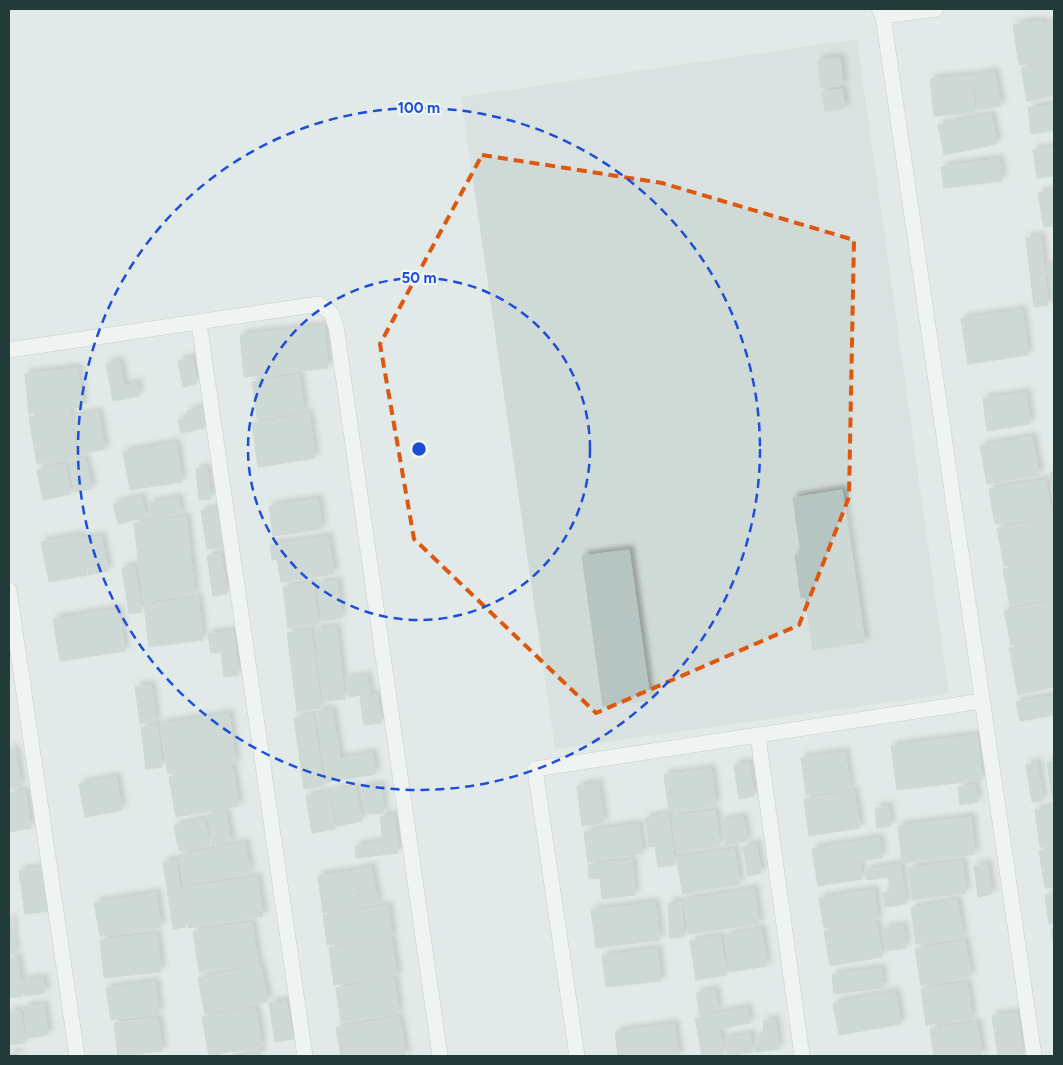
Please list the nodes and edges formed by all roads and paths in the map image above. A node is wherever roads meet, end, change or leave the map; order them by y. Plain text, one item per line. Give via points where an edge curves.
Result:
1 (936, 9) edge
2 (881, 12) edge
3 (199, 323) junction
4 (9, 350) edge
5 (9, 590) edge
6 (982, 701) junction
7 (758, 736) junction
8 (77, 1056) edge
9 (305, 1056) edge
10 (440, 1056) edge
11 (576, 1056) edge
12 (802, 1056) edge
13 (1034, 1056) edge

1 - 2 street
2 - 6 street
3 - 4 street
3 - 9 street
3 - 10 street via 319,304 331,313 336,326
5 - 8 street
6 - 7 street
6 - 13 street
7 - 11 street via 535,769
7 - 12 street

